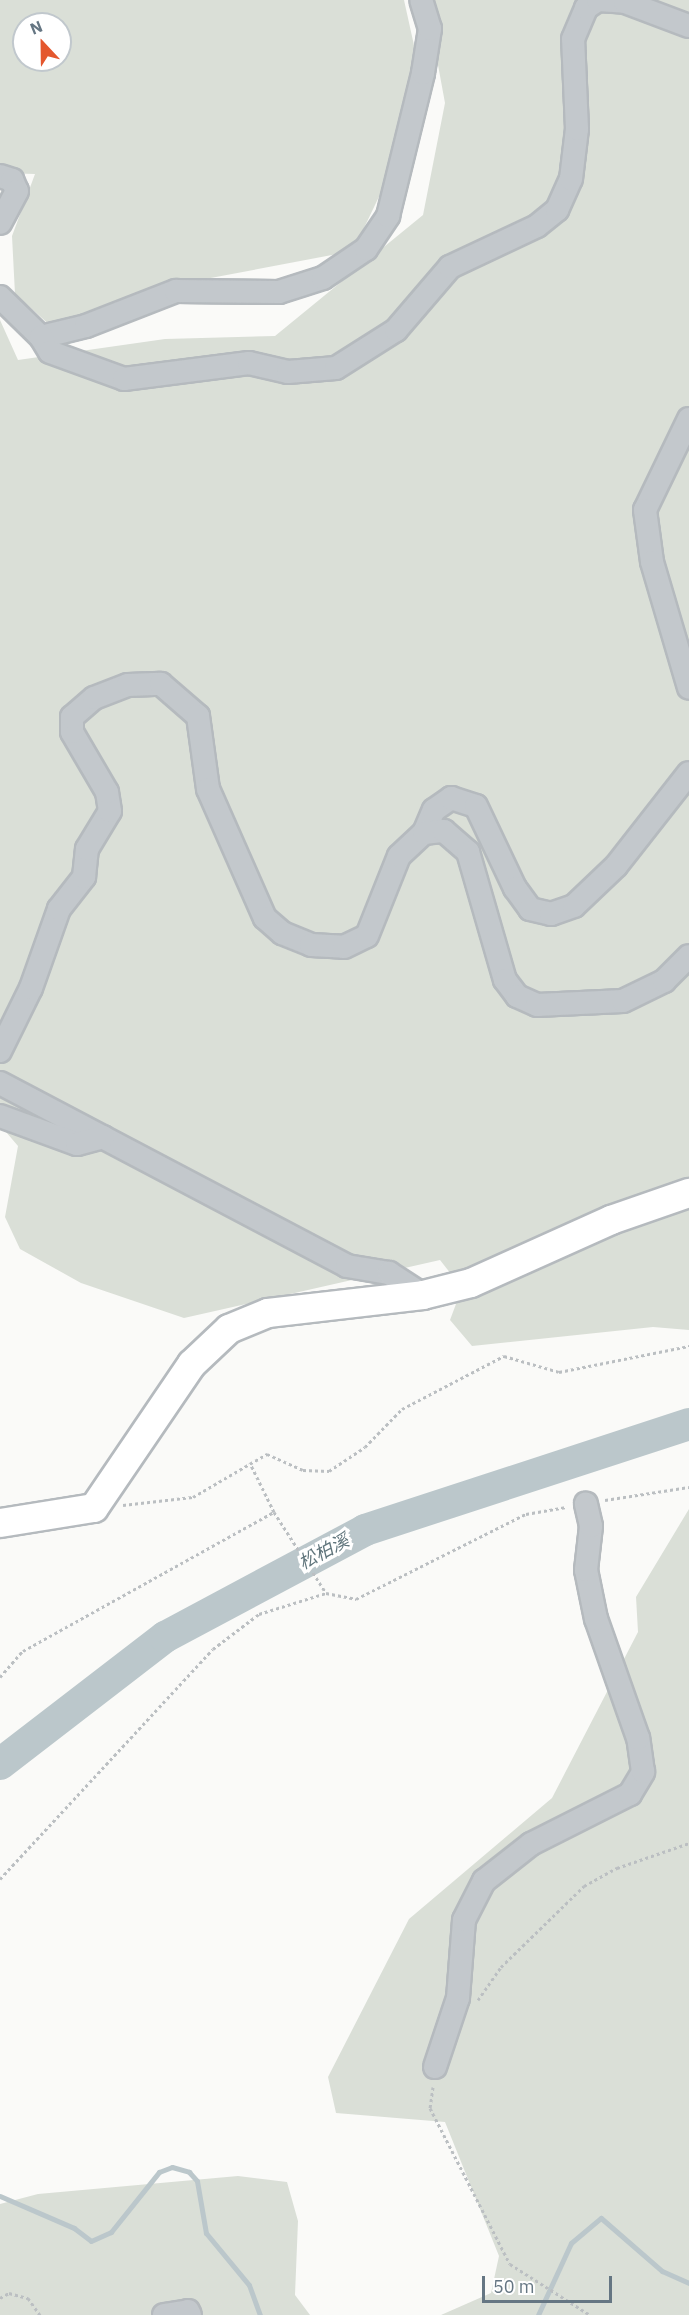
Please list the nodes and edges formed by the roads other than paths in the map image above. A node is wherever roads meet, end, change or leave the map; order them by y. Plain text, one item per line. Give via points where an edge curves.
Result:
1 (421, 0) edge
2 (689, 26) edge
3 (0, 176) edge
4 (0, 223) edge
5 (0, 297) edge
6 (41, 337) junction
7 (689, 419) edge
8 (689, 688) edge
9 (689, 773) edge
10 (424, 833) junction
11 (689, 956) edge
12 (0, 1051) edge
13 (0, 1083) edge
14 (0, 1116) edge
15 (103, 1137) junction
16 (689, 1193) edge
17 (423, 1295) junction
18 (586, 1504) road end
19 (0, 1523) edge
20 (435, 2067) road end
21 (164, 2315) edge
22 (190, 2315) edge

1 - 6 street via 430,29 423,73 388,216 366,249 323,278 279,292 176,291
2 - 6 street via 625,2 598,0 586,8 573,39 577,129 571,178 557,210 537,226 450,267 396,330 336,368 288,372 249,363 124,379 50,352
3 - 4 street via 12,180 17,191
5 - 6 street
7 - 8 street via 645,510 652,562
9 - 10 street via 616,866 574,906 551,914 530,909 514,888 476,806 451,798 434,810
10 - 11 street via 444,831 468,852 505,980 517,996 537,1005 623,1001 664,981
10 - 12 street via 399,856 367,936 344,947 311,945 282,933 265,918 208,789 198,716 161,684 128,684 94,698 72,717 72,732 107,792 110,811 87,849 84,877 59,909 31,988
13 - 15 street
14 - 15 street via 77,1144
15 - 17 street via 347,1266 389,1274
16 - 17 main road via 620,1216 471,1283
17 - 19 main road via 268,1313 230,1329 192,1364 94,1508
18 - 20 street via 591,1526 586,1570 596,1619 638,1738 643,1772 630,1794 531,1844 484,1881 464,1920 458,1998
21 - 22 street via 188,2311

